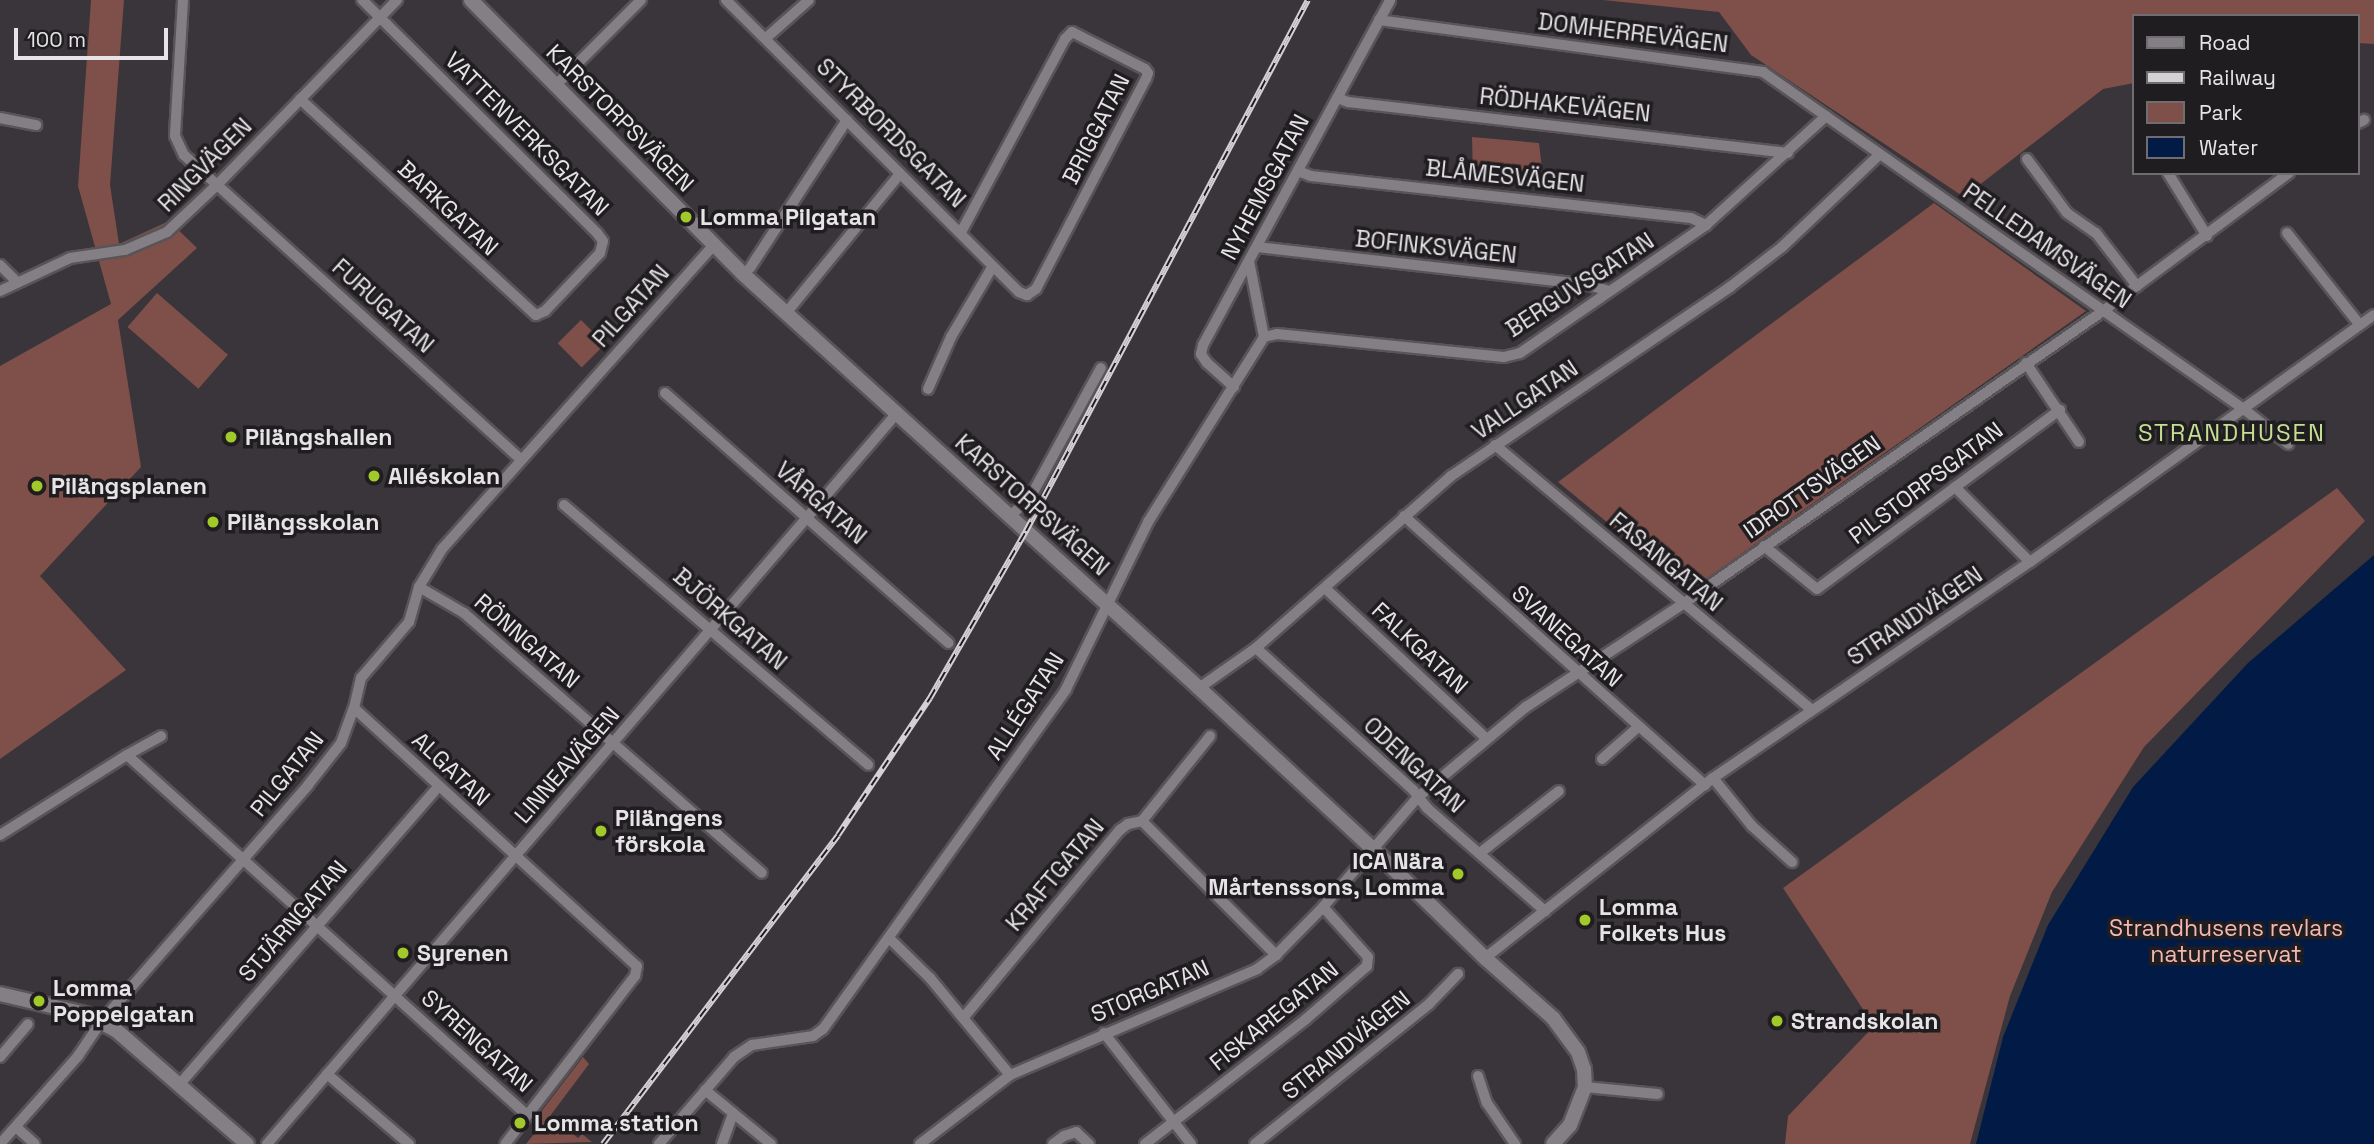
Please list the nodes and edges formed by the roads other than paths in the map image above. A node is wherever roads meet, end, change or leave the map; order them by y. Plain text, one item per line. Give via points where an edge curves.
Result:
1 (183, 0) edge
2 (362, 0) edge
3 (397, 0) edge
4 (471, 0) edge
5 (641, 0) edge
6 (726, 0) edge
7 (809, 0) edge
8 (1390, 0) edge
9 (380, 18) junction
10 (1380, 20) junction
11 (766, 38) junction
12 (561, 80) dead end
13 (1338, 98) junction
14 (300, 99) junction
15 (1826, 116) junction
16 (0, 118) edge
17 (847, 121) junction
18 (36, 125) dead end
19 (1788, 153) junction
20 (1880, 154) junction
21 (2027, 159) dead end
22 (1298, 171) junction
23 (900, 174) junction
24 (2169, 175) edge
25 (2287, 175) edge
26 (218, 184) junction
27 (1706, 225) junction
28 (961, 232) junction
29 (2287, 233) dead end
30 (2207, 236) junction
31 (714, 245) junction
32 (1257, 247) junction
33 (1249, 261) junction
34 (0, 265) edge
35 (993, 266) junction
36 (750, 268) dead end
37 (17, 282) junction
38 (569, 285) joint
39 (2137, 286) junction
40 (0, 291) edge
41 (1609, 291) junction
42 (1027, 295) joint
43 (791, 307) dead end
44 (2103, 311) junction
45 (2374, 315) edge
46 (2360, 325) junction
47 (1264, 337) junction
48 (2026, 363) junction
49 (1101, 368) dead end
50 (1234, 387) junction
51 (928, 389) dead end
52 (665, 393) dead end
53 (2060, 410) junction
54 (2245, 410) junction
55 (897, 413) junction
56 (2079, 442) dead end
57 (2288, 444) dead end
58 (1495, 445) junction
59 (520, 458) junction
60 (1955, 487) junction
61 (564, 505) dead end
62 (1010, 516) junction
63 (1404, 516) junction
64 (807, 519) junction
65 (1764, 546) junction
66 (2030, 562) junction
67 (419, 587) junction
68 (1325, 588) junction
69 (1683, 604) junction
70 (1107, 605) junction
71 (711, 631) junction
72 (949, 643) dead end
73 (1255, 648) junction
74 (1577, 673) junction
75 (1199, 688) junction
76 (354, 708) junction
77 (1812, 710) junction
78 (1639, 727) junction
79 (162, 736) dead end
80 (1210, 736) dead end
81 (1486, 738) junction
82 (612, 744) junction
83 (127, 755) junction
84 (1602, 760) dead end
85 (868, 765) dead end
86 (1709, 781) junction
87 (439, 786) junction
88 (1559, 791) dead end
89 (1417, 798) junction
90 (1142, 821) junction
91 (0, 835) edge
92 (1374, 850) junction
93 (1480, 853) junction
94 (516, 856) junction
95 (241, 861) junction
96 (1793, 862) dead end
97 (762, 873) dead end
98 (1323, 906) junction
99 (1545, 911) junction
100 (316, 927) junction
101 (890, 939) junction
102 (1276, 955) junction
103 (1485, 958) junction
104 (1458, 974) dead end
105 (395, 995) junction
106 (5, 996) edge
107 (964, 1017) junction
108 (100, 1023) junction
109 (28, 1024) dead end
110 (1104, 1033) junction
111 (0, 1057) edge
112 (327, 1074) junction
113 (1010, 1075) junction
114 (1478, 1076) dead end
115 (179, 1085) junction
116 (1585, 1087) junction
117 (705, 1090) junction
118 (1658, 1094) dead end
119 (733, 1113) junction
120 (527, 1115) junction
121 (1174, 1122) junction
122 (16, 1127) junction
123 (1, 1144) edge
124 (35, 1144) edge
125 (247, 1144) edge
126 (267, 1144) edge
127 (409, 1144) edge
128 (505, 1144) edge
129 (659, 1144) edge
130 (722, 1144) edge
131 (771, 1144) edge
132 (920, 1144) edge
133 (1053, 1144) edge
134 (1089, 1144) edge
135 (1145, 1144) edge
136 (1191, 1144) edge
137 (1255, 1144) edge
138 (1515, 1144) edge
139 (1553, 1144) edge

1 - 26 street, FURUGATAN via 174,136 184,155
2 - 9 street
3 - 9 street, RINGVÄGEN
4 - 31 street, KARSTORPSVÄGEN
5 - 12 street
6 - 11 street, STYRBORDSGATAN
7 - 11 street
8 - 10 street, NYHEMSGATAN
9 - 14 street, RINGVÄGEN
9 - 38 street, VATTENVERKSGATAN via 603,241 600,253
10 - 13 street, NYHEMSGATAN
10 - 15 street, DOMHERREVÄGEN via 1763,72
11 - 17 street, STYRBORDSGATAN
13 - 19 street, RÖDHAKEVÄGEN
13 - 22 street, NYHEMSGATAN
14 - 26 street, RINGVÄGEN
14 - 38 street, BARKGATAN via 527,310 536,315 545,311
15 - 19 street, BERGUVSGATAN
15 - 20 street, PELLEDAMSVÄGEN
16 - 18 street
17 - 23 street, STYRBORDSGATAN
17 - 36 street
19 - 27 street, BERGUVSGATAN
20 - 44 street, PELLEDAMSVÄGEN
20 - 58 street, VALLGATAN via 1782,247 1730,288
21 - 39 street via 2067,213 2096,233
22 - 27 street, BLÅMESVÄGEN via 1691,218
22 - 32 street, NYHEMSGATAN
23 - 28 street, STYRBORDSGATAN
23 - 43 street
24 - 30 street
25 - 30 street, IDROTTSVÄGEN
26 - 37 street, RINGVÄGEN via 183,219 152,240 125,250 70,258
26 - 59 street, FURUGATAN
27 - 41 street, BERGUVSGATAN
28 - 35 street, STYRBORDSGATAN
28 - 42 street, BRIGGATAN via 1072,32 1145,69 1148,73 1139,92 1036,289
29 - 46 street
30 - 39 street, IDROTTSVÄGEN
31 - 55 street, KARSTORPSVÄGEN
31 - 59 street, PILGATAN
32 - 33 street, NYHEMSGATAN
32 - 41 street, BOFINKSVÄGEN
33 - 47 street
33 - 50 street, NYHEMSGATAN via 1201,354
34 - 37 street
35 - 42 street, STYRBORDSGATAN
35 - 51 street via 951,337
37 - 40 street, RINGVÄGEN
39 - 44 street, IDROTTSVÄGEN
41 - 47 street, BERGUVSGATAN via 1520,353 1504,356 1278,334
44 - 48 street, IDROTTSVÄGEN
44 - 54 street, PELLEDAMSVÄGEN
45 - 46 street, STRANDVÄGEN
46 - 54 street, STRANDVÄGEN
47 - 50 street, ALLÉGATAN
48 - 53 street
48 - 65 street, IDROTTSVÄGEN
49 - 62 street via 1030,498
50 - 70 street, ALLÉGATAN via 1148,522
52 - 64 street, VÅRGATAN
53 - 56 street
53 - 60 street, PILSTORPSGATAN
54 - 57 street, PELLEDAMSVÄGEN
54 - 66 street, STRANDVÄGEN
55 - 62 street, KARSTORPSVÄGEN
55 - 64 street, LINNEAVÄGEN
58 - 63 street, VALLGATAN
58 - 69 street, FASANGATAN
59 - 67 street, PILGATAN via 442,549
60 - 65 street, PILSTORPSGATAN via 1816,589
60 - 66 street
61 - 71 street, BJÖRKGATAN
62 - 70 street, KARSTORPSVÄGEN
63 - 68 street, VALLGATAN
63 - 74 street, SVANEGATAN
64 - 71 street, LINNEAVÄGEN
64 - 72 street, VÅRGATAN
65 - 69 street, IDROTTSVÄGEN
66 - 77 street, STRANDVÄGEN
67 - 76 street, PILGATAN via 409,622 361,678
67 - 82 street, RÖNNGATAN via 464,612
68 - 73 street, VALLGATAN
68 - 81 street, FALKGATAN
69 - 74 street, IDROTTSVÄGEN
69 - 77 street, FASANGATAN
70 - 75 street, KARSTORPSVÄGEN
70 - 101 street, ALLÉGATAN via 1066,689
71 - 82 street, LINNEAVÄGEN
71 - 85 street, BJÖRKGATAN
73 - 75 street, VALLGATAN
73 - 89 street, ODENGATAN
74 - 78 street, SVANEGATAN
74 - 81 street, IDROTTSVÄGEN
75 - 92 street, KARSTORPSVÄGEN
76 - 87 street, ALGATAN
76 - 95 street, PILGATAN via 333,753
77 - 86 street, STRANDVÄGEN
78 - 84 street
78 - 86 street, SVANEGATAN
79 - 83 street
80 - 90 street, KRAFTGATAN
81 - 89 street, IDROTTSVÄGEN
82 - 94 street, LINNEAVÄGEN
82 - 97 street, RÖNNGATAN
83 - 91 street
83 - 95 street, SYRENGATAN
86 - 96 street, SVANEGATAN
86 - 99 street, STRANDVÄGEN
87 - 94 street, ALGATAN
87 - 100 street, STJÄRNGATAN
88 - 93 street
89 - 92 street, IDROTTSVÄGEN
89 - 93 street, ODENGATAN
90 - 102 street
90 - 107 street, KRAFTGATAN via 1120,830
92 - 98 street, STORGATAN
92 - 103 street, KARSTORPSVÄGEN
93 - 99 street, ODENGATAN
94 - 105 street, LINNEAVÄGEN
94 - 120 street, ALGATAN via 637,966 635,976
95 - 100 street, SYRENGATAN
95 - 108 street, PILGATAN
98 - 102 street, STORGATAN
98 - 121 street, FISKAREGATAN via 1368,957 1367,966
99 - 103 street, STRANDVÄGEN
100 - 105 street, SYRENGATAN
100 - 115 street, STJÄRNGATAN
101 - 107 street
101 - 117 street, ALLÉGATAN via 823,1029 813,1036 752,1045 734,1057
102 - 110 street, STORGATAN via 1257,969
103 - 116 street, KARSTORPSVÄGEN via 1569,1036 1584,1069
104 - 137 street, STRANDVÄGEN via 1429,1004
105 - 112 street, LINNEAVÄGEN
105 - 120 street, SYRENGATAN
106 - 108 street
107 - 113 street
108 - 115 street via 125,1037
108 - 122 street, PILGATAN via 78,1056
109 - 111 street
110 - 113 street, STORGATAN
110 - 121 street
112 - 126 street, LINNEAVÄGEN
112 - 127 street
113 - 132 street, STORGATAN
114 - 138 street via 1487,1103
115 - 125 street
116 - 118 street
116 - 139 street via 1570,1125
117 - 119 street
117 - 129 street
119 - 130 street
119 - 131 street
120 - 128 street
121 - 135 street, FISKAREGATAN
121 - 136 street
122 - 123 street, PILGATAN
122 - 124 street
133 - 134 street via 1076,1132

